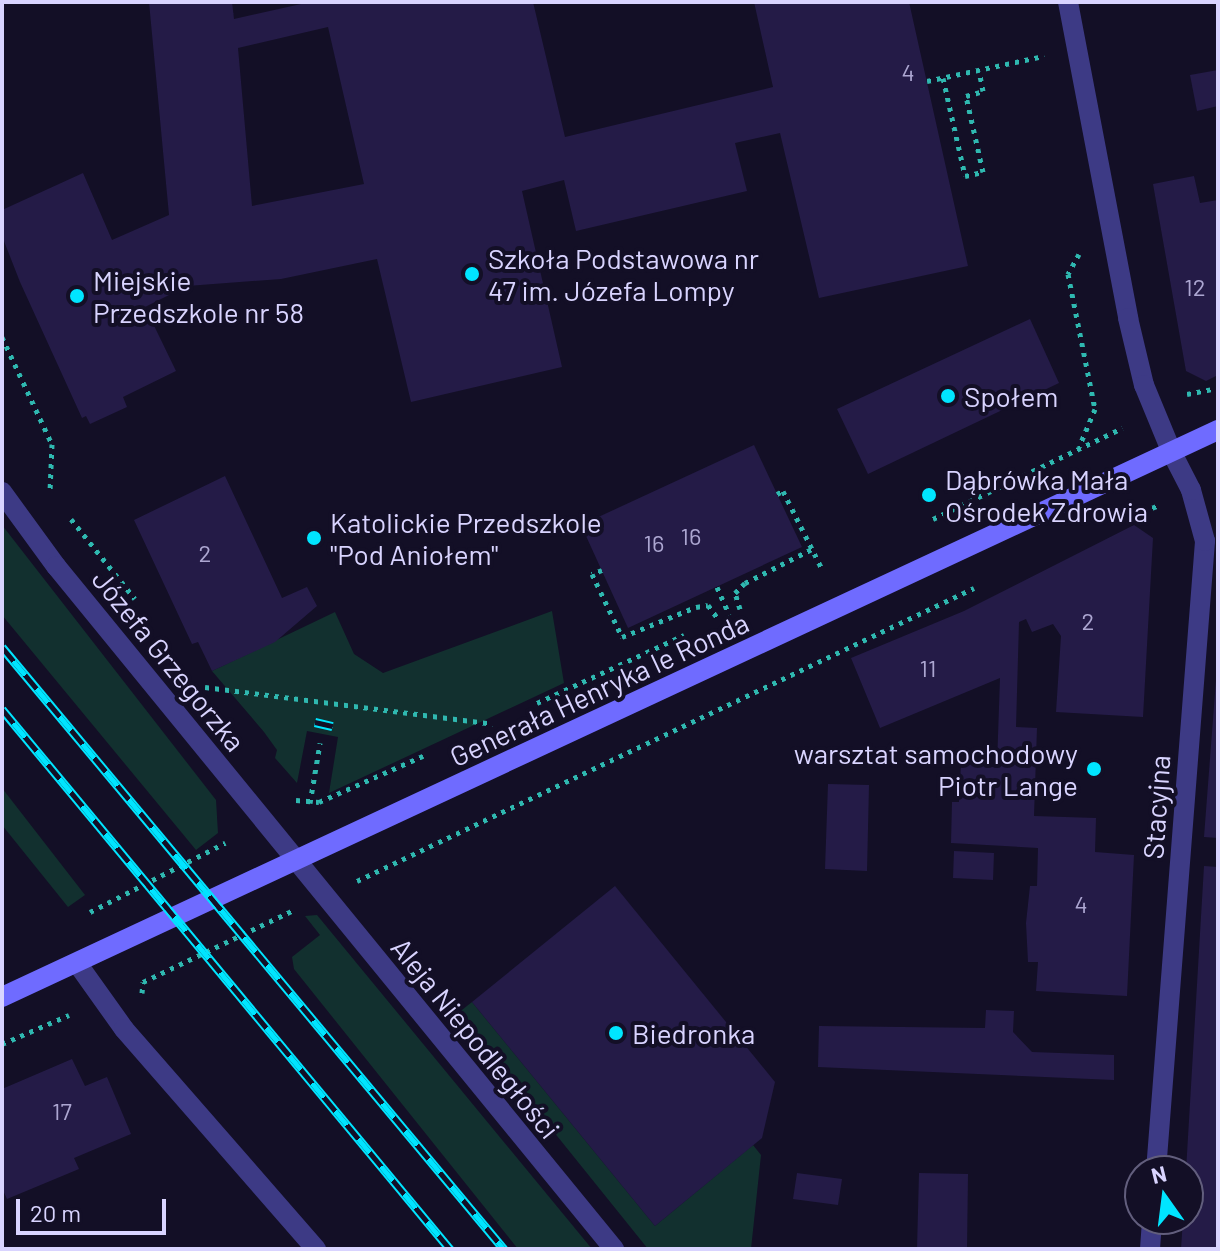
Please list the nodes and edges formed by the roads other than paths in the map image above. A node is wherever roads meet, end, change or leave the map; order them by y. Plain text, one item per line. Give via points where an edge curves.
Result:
1 (1068, 2) edge
2 (1218, 430) edge
3 (1172, 453) junction
4 (2, 492) edge
5 (297, 862) junction
6 (77, 963) junction
7 (2, 997) edge
8 (1157, 1155) edge
9 (316, 1249) edge
10 (614, 1249) edge

1 - 3 street, Stacyjna via 1128,318
2 - 3 street, Generała Henryka le Ronda
3 - 5 street, Generała Henryka le Ronda
3 - 8 street, Stacyjna via 1191,490 1205,541
4 - 5 street, Józefa Grzegorzka
5 - 6 street, Generała Henryka le Ronda
5 - 10 street, Aleja Niepodległości
6 - 7 street, Generała Henryka le Ronda
6 - 9 street via 124,1029

